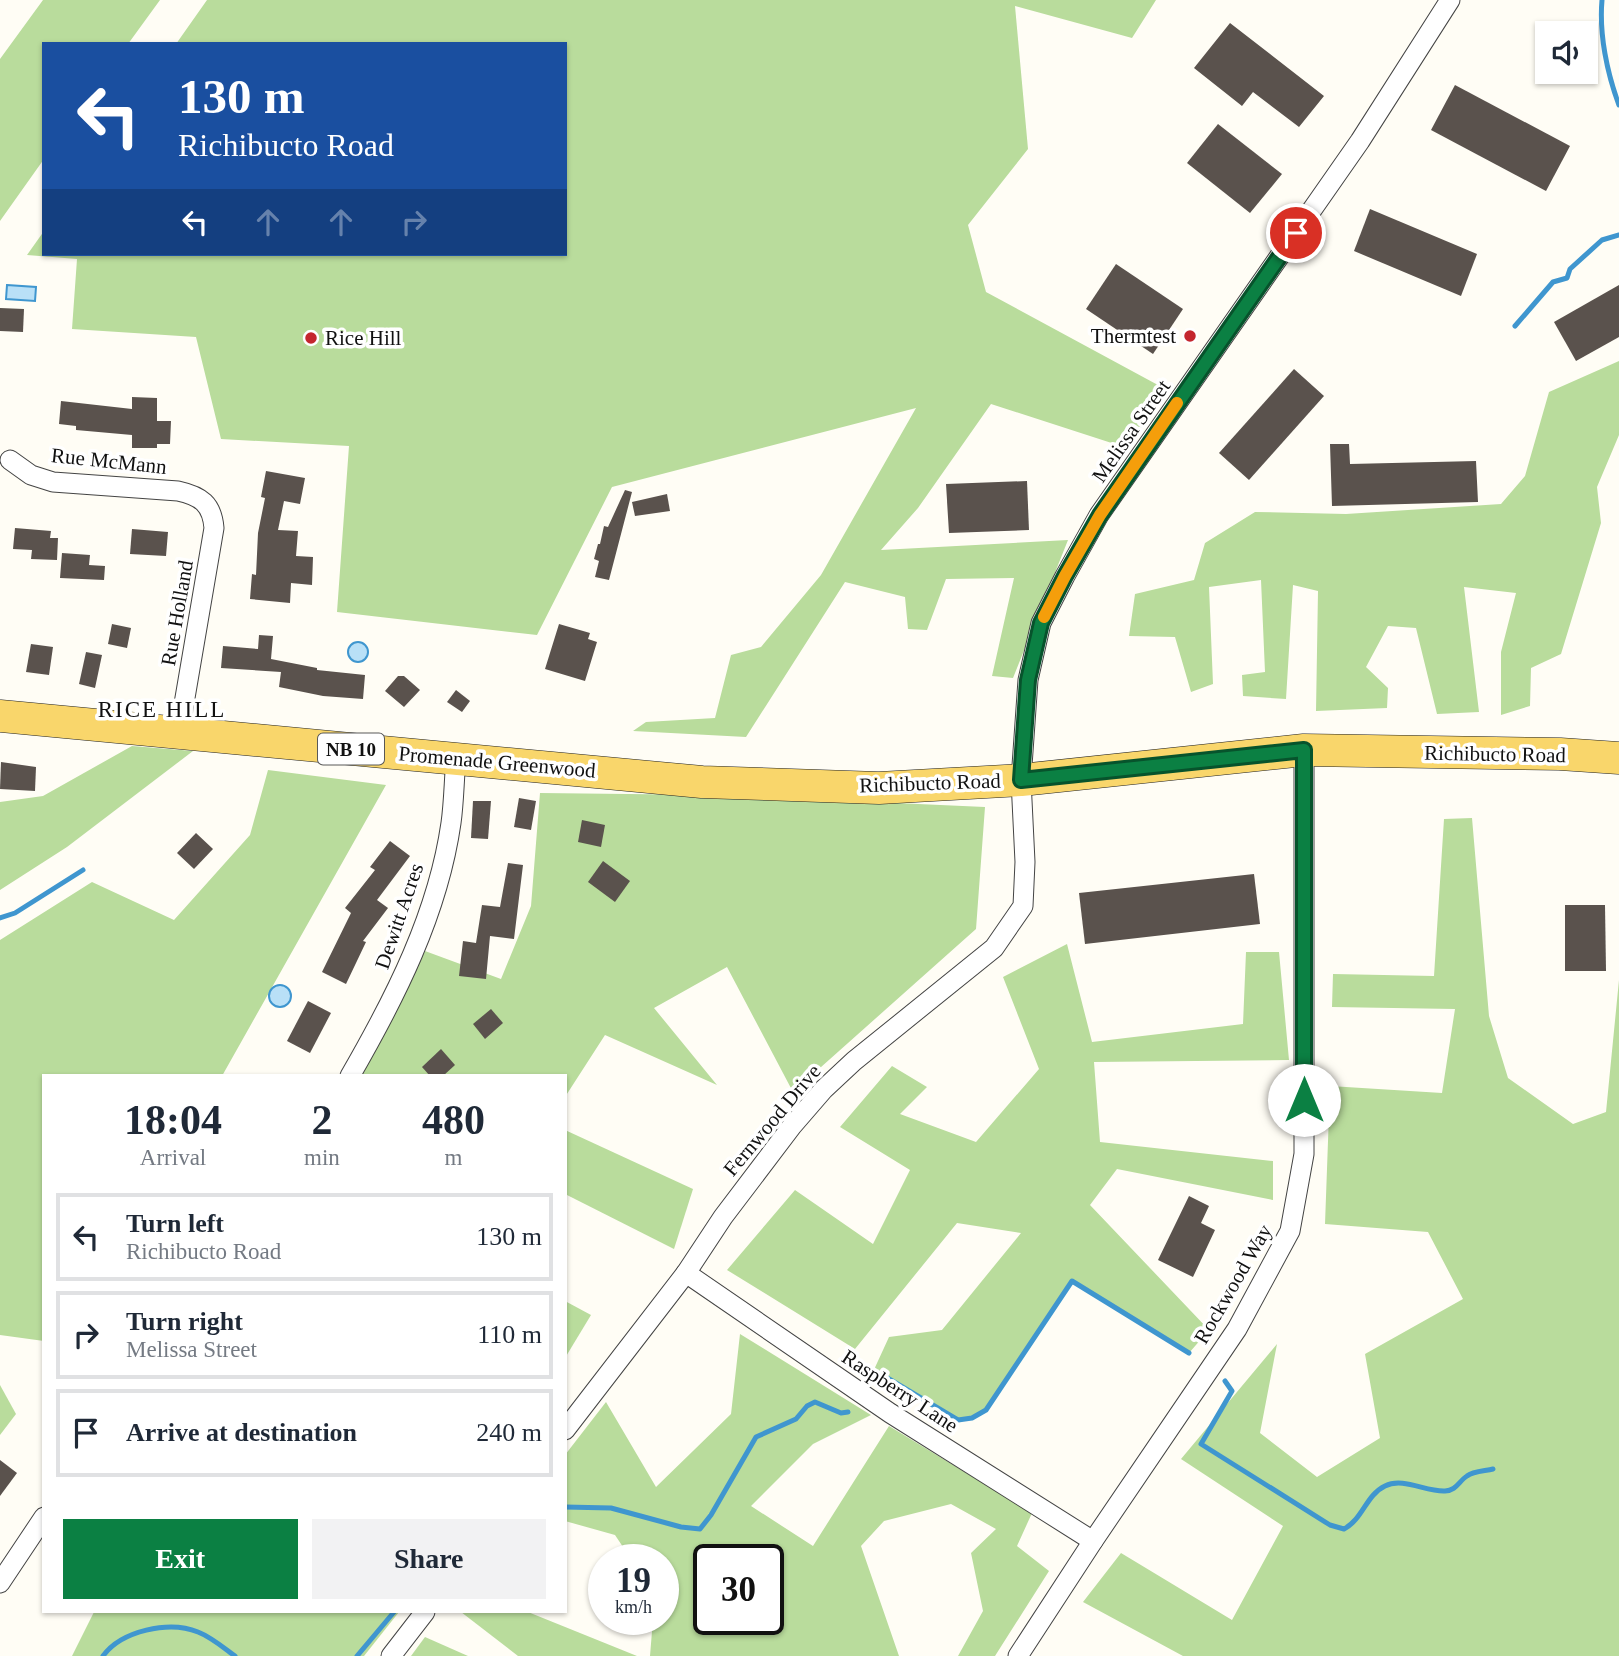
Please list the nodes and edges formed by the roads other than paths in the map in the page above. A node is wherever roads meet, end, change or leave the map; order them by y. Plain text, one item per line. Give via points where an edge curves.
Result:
1 (1450, 0) edge
2 (10, 460) dead end
3 (206, 502) joint
4 (0, 716) edge
5 (180, 733) junction
6 (1304, 750) junction
7 (456, 758) junction
8 (1619, 758) edge
9 (1021, 780) junction
10 (702, 782) joint
11 (351, 1074) edge
12 (685, 1273) junction
13 (567, 1427) edge
14 (42, 1520) edge
15 (1093, 1541) junction
16 (0, 1583) edge
17 (424, 1613) edge
18 (391, 1656) edge
19 (1018, 1656) edge

1 - 9 street, Melissa Street via 1360,141 1100,515 1065,576 1041,623 1028,680
2 - 3 street, Rue McMann via 31,475 53,482 178,491
3 - 5 street, Rue Holland via 214,528
4 - 5 main road, Promenade Greenwood / NB 10
5 - 7 main road, Promenade Greenwood / NB 10
6 - 8 main road, Richibucto Road / NB 10
6 - 9 main road, Richibucto Road / NB 10
6 - 15 street, Rockwood Way via 1304,1154 1290,1231 1237,1329
7 - 10 main road, Promenade Greenwood / NB 10
7 - 11 street, Dewitt Acres via 451,824 435,892 389,1007
9 - 10 main road, Richibucto Road / NB 10 via 879,788
9 - 12 street, Fernwood Drive via 1023,906 994,948 824,1089
12 - 13 street, Fernwood Drive
12 - 15 street, Raspberry Lane via 890,1413
14 - 16 street
15 - 19 street, Rockwood Way
17 - 18 street

